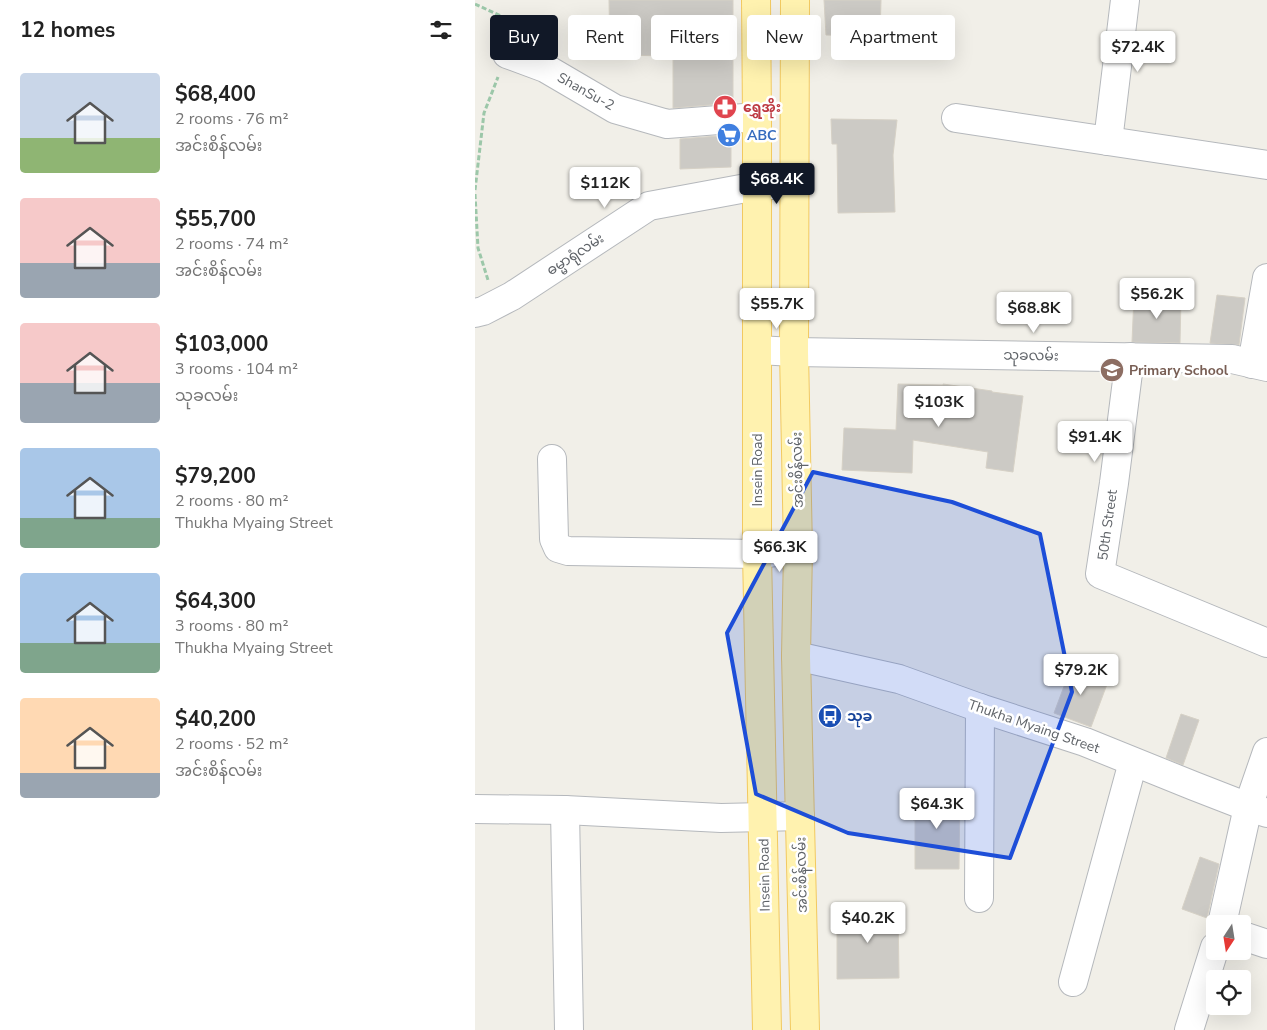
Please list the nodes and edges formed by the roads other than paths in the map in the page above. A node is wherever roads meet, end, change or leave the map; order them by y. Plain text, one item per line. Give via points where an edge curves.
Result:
1 (756, 0) edge
2 (795, 0) edge
3 (1125, 0) edge
4 (523, 60) edge
5 (757, 117) junction
6 (957, 118) dead end
7 (1108, 141) junction
8 (1267, 165) edge
9 (794, 183) junction
10 (757, 186) junction
11 (1267, 278) edge
12 (486, 309) edge
13 (757, 350) junction
14 (795, 352) junction
15 (1130, 357) junction
16 (1259, 365) edge
17 (552, 459) dead end
18 (798, 550) junction
19 (757, 554) junction
20 (1267, 643) edge
21 (796, 656) junction
22 (980, 708) junction
23 (1267, 752) edge
24 (1133, 762) junction
25 (475, 809) edge
26 (565, 810) junction
27 (1258, 810) edge
28 (800, 816) junction
29 (763, 818) junction
30 (979, 898) dead end
31 (1225, 915) edge
32 (1251, 939) edge
33 (1267, 944) edge
34 (1211, 960) edge
35 (1073, 982) dead end
36 (569, 1030) edge
37 (767, 1030) edge
38 (805, 1030) edge
39 (1189, 1030) edge

1 - 5 main road, Insein Road
2 - 9 main road, အင်းစိန်လမ်း
3 - 7 street
4 - 5 street, ShanSu-2 via 545,68 615,109 667,124
5 - 10 main road, Insein Road
6 - 7 street
7 - 8 street
9 - 10 street, ဓမ္မာရုံလမ်း
9 - 14 main road, အင်းစိန်လမ်း
10 - 12 street, ဓမ္မာရုံလမ်း via 649,206 512,296
10 - 13 main road, Insein Road
11 - 16 street
13 - 14 street, သုခလမ်း
13 - 19 main road, Insein Road
14 - 15 street, သုခလမ်း
14 - 18 main road, အင်းစိန်လမ်း
15 - 16 street, သုခလမ်း via 1232,359
15 - 20 street, 50th Street via 1100,574
17 - 19 street via 554,539 558,548 568,551
18 - 19 street
18 - 21 main road, အင်းစိန်လမ်း
19 - 29 main road, Insein Road
21 - 22 street, Thukha Myaing Street via 899,679
21 - 28 main road, အင်းစိန်လမ်း
22 - 24 street, Thukha Myaing Street via 1085,742
22 - 30 street
23 - 27 street
24 - 27 street, Thukha Myaing Street
24 - 35 street
25 - 26 street
26 - 29 street
26 - 36 street
27 - 31 street
28 - 29 street
28 - 38 main road, အင်းစိန်လမ်း
29 - 37 main road, Insein Road
32 - 33 street
34 - 39 street

